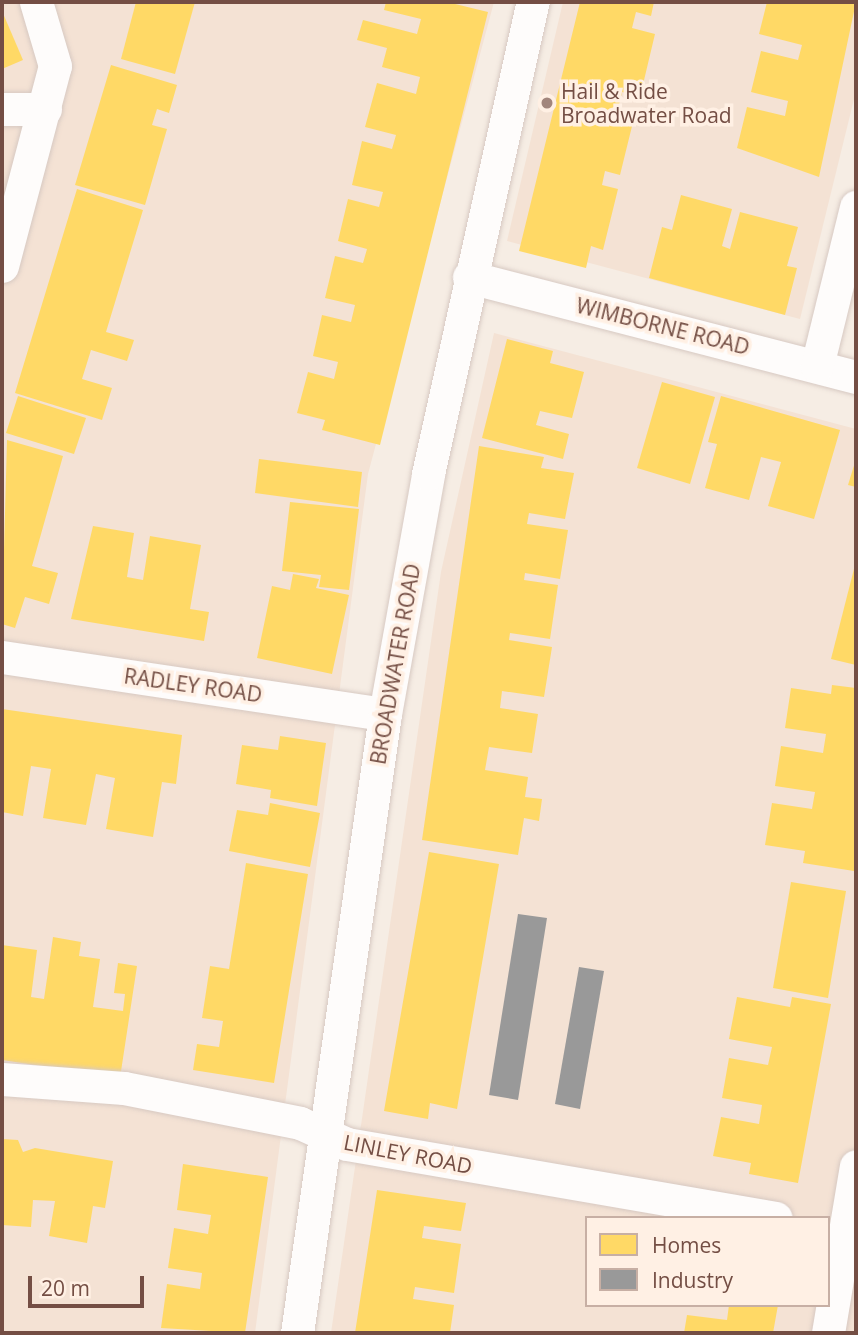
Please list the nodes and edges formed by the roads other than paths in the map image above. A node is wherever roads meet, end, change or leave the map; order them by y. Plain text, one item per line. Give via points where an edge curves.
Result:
1 (37, 2) edge
2 (533, 2) edge
3 (2, 109) edge
4 (45, 109) junction
5 (856, 207) edge
6 (2, 267) edge
7 (469, 276) junction
8 (817, 366) junction
9 (856, 377) edge
10 (2, 657) edge
11 (385, 714) junction
12 (2, 1079) edge
13 (324, 1137) junction
14 (856, 1166) edge
15 (765, 1216) edge
16 (843, 1230) edge
17 (297, 1333) edge
18 (828, 1333) edge

1 - 4 street via 54,50
2 - 7 street, BROADWATER ROAD
3 - 4 street
4 - 6 street
5 - 8 street
7 - 8 street, WIMBORNE ROAD
7 - 11 street, BROADWATER ROAD
8 - 9 street, WIMBORNE ROAD
10 - 11 street, RADLEY ROAD
11 - 13 street, BROADWATER ROAD
12 - 13 street, LINLEY ROAD via 124,1088 300,1123
13 - 15 street, LINLEY ROAD
13 - 17 street, BROADWATER ROAD
14 - 16 street
16 - 18 street

